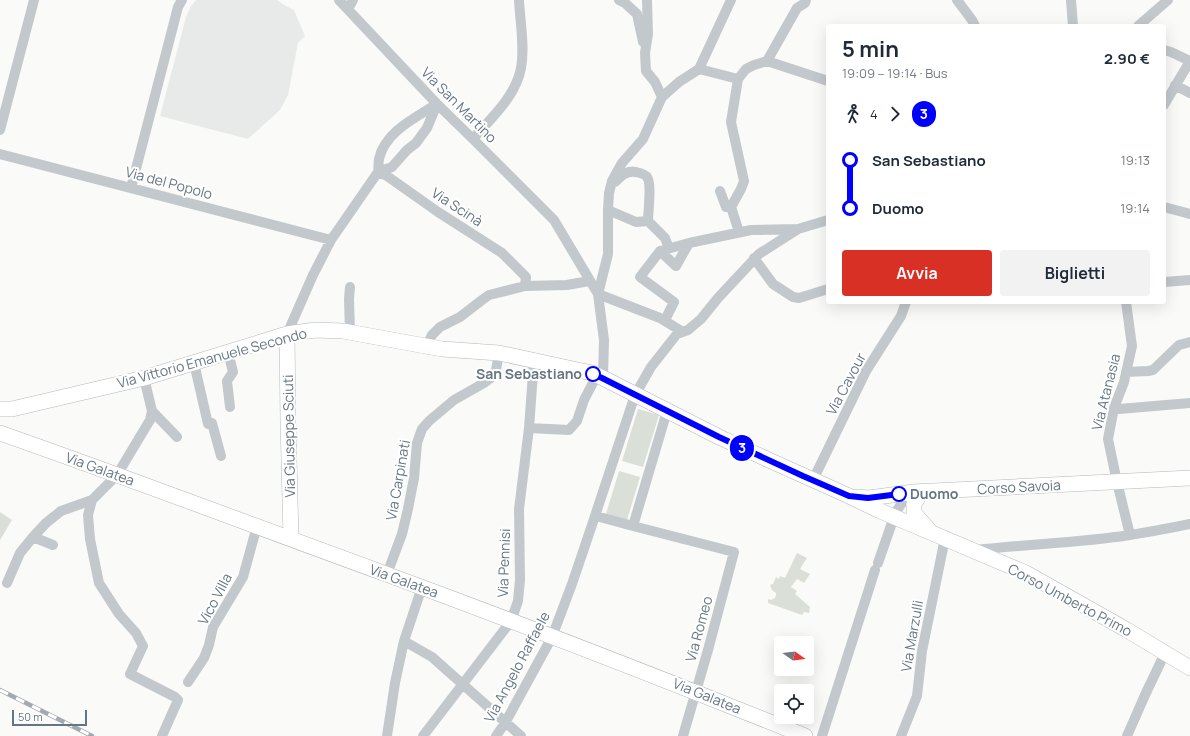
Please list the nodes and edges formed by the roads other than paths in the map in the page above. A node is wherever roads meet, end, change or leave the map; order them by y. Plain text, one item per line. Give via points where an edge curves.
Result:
1 (34, 0) edge
2 (182, 0) edge
3 (339, 0) edge
4 (519, 0) edge
5 (619, 0) edge
6 (646, 0) edge
7 (731, 0) edge
8 (806, 0) edge
9 (957, 0) edge
10 (1071, 0) edge
11 (1168, 0) edge
12 (350, 4) edge
13 (974, 24) edge
14 (1073, 24) edge
15 (1140, 24) edge
16 (1166, 51) edge
17 (645, 53) junction
18 (767, 61) junction
19 (1190, 61) edge
20 (699, 70) junction
21 (738, 79) junction
22 (826, 80) edge
23 (1175, 85) junction
24 (1190, 93) edge
25 (662, 97) junction
26 (1166, 101) edge
27 (437, 104) junction
28 (0, 130) edge
29 (473, 139) junction
30 (0, 154) edge
31 (378, 172) junction
32 (611, 185) junction
33 (131, 188) junction
34 (720, 192) dead end
35 (731, 207) junction
36 (1166, 208) edge
37 (608, 210) junction
38 (1190, 214) edge
39 (648, 221) junction
40 (826, 221) edge
41 (798, 229) junction
42 (738, 232) junction
43 (331, 240) junction
44 (690, 243) junction
45 (664, 249) junction
46 (756, 256) junction
47 (1190, 280) edge
48 (589, 281) junction
49 (1166, 282) edge
50 (525, 286) junction
51 (350, 287) dead end
52 (826, 290) edge
53 (600, 298) junction
54 (905, 304) edge
55 (1126, 304) edge
56 (662, 319) junction
57 (350, 332) junction
58 (680, 333) junction
59 (287, 334) junction
60 (1190, 342) edge
61 (427, 346) junction
62 (228, 352) junction
63 (499, 353) junction
64 (534, 360) junction
65 (194, 363) junction
66 (1126, 372) junction
67 (597, 375) junction
68 (144, 378) junction
69 (635, 395) junction
70 (1190, 403) edge
71 (230, 407) dead end
72 (1114, 408) junction
73 (0, 409) edge
74 (152, 411) junction
75 (670, 412) junction
76 (529, 428) junction
77 (0, 433) edge
78 (177, 437) dead end
79 (744, 448) joint
80 (221, 456) dead end
81 (117, 475) junction
82 (1190, 478) edge
83 (813, 480) junction
84 (1117, 482) junction
85 (918, 491) junction
86 (849, 496) junction
87 (92, 500) junction
88 (894, 517) junction
89 (595, 518) junction
90 (1190, 524) edge
91 (257, 526) junction
92 (634, 526) junction
93 (934, 535) junction
94 (1130, 535) junction
95 (33, 536) junction
96 (291, 538) junction
97 (53, 546) dead end
98 (972, 551) junction
99 (387, 574) junction
100 (7, 583) dead end
101 (422, 587) junction
102 (511, 621) junction
103 (552, 637) junction
104 (404, 641) junction
105 (1165, 653) junction
106 (1190, 668) edge
107 (188, 682) dead end
108 (462, 683) junction
109 (696, 692) junction
110 (505, 722) junction
111 (162, 736) edge
112 (387, 736) edge
113 (422, 736) edge
114 (496, 736) edge
115 (521, 736) edge
116 (683, 736) edge
117 (805, 736) edge
118 (822, 736) edge
119 (901, 736) edge
120 (1127, 736) edge

1 - 28 street
2 - 33 street via 178,7
3 - 12 street, Via San Martino
4 - 29 street via 522,51 521,68 516,84 505,102
5 - 17 street via 637,14
6 - 17 street via 648,34
7 - 20 street
8 - 18 street via 796,8
9 - 13 street
10 - 14 street
11 - 15 street
12 - 27 street, Via San Martino
16 - 19 street
17 - 25 street via 646,71 656,82
18 - 21 street via 754,65
18 - 22 street
19 - 23 street
20 - 21 street
20 - 25 street
21 - 35 street via 731,122 744,181
23 - 24 street
23 - 26 street
25 - 32 street via 643,139 622,163
27 - 29 street, Via San Martino
27 - 31 street via 427,128 416,143 392,167
27 - 31 street via 403,126 390,138 379,159
29 - 48 street, Via San Martino via 554,220
30 - 33 street, Via del Popolo
31 - 43 street
31 - 50 street, Via Scinà via 388,176 502,253 526,277
32 - 37 street
32 - 39 street via 627,172 638,172 647,177 650,185
33 - 43 street, Via del Popolo
34 - 35 street via 726,207
35 - 42 street
36 - 38 street
37 - 39 street via 636,222
37 - 53 street via 608,254
39 - 45 street via 665,238
40 - 41 street
41 - 42 street
41 - 46 street, Via Angelo Raffaele
42 - 44 street
43 - 59 street
44 - 45 street
44 - 45 street via 676,266
45 - 56 street via 640,277 674,302
46 - 52 street via 773,284 793,297 799,298
46 - 58 street, Via Angelo Raffaele via 701,319
47 - 49 street
48 - 50 street via 567,285
48 - 53 street, Via San Martino
50 - 61 street via 489,295 460,317 440,327 432,335
51 - 57 street
53 - 56 street
53 - 67 street via 604,359
54 - 83 street, Via Cavour via 901,316 866,371
55 - 66 street, Via Atanasia via 1132,346
56 - 58 street
57 - 59 street, Via Vittorio Emanuele Secondo via 315,330
57 - 61 street, Via Vittorio Emanuele Secondo
58 - 69 street, Via Angelo Raffaele via 651,367
59 - 62 street, Via Vittorio Emanuele Secondo
59 - 96 street, Via Giuseppe Sciuti
60 - 66 street via 1179,345 1153,370
61 - 63 street, Via Vittorio Emanuele Secondo
62 - 65 street, Via Vittorio Emanuele Secondo
62 - 71 street via 233,372 227,381
63 - 64 street, Via Vittorio Emanuele Secondo
63 - 99 street, Via Carpinati via 493,376 454,400 422,429 417,444 414,478 402,534
64 - 67 street, Via Vittorio Emanuele Secondo
64 - 76 street, Via Pennisi
65 - 68 street, Via Vittorio Emanuele Secondo
65 - 80 street via 208,424 212,423
66 - 72 street, Via Atanasia
67 - 69 street, Via Vittorio Emanuele Secondo
67 - 76 street via 577,421 569,430
68 - 73 street, Via Vittorio Emanuele Secondo via 12,409
68 - 74 street
69 - 75 street, Via Vittorio Emanuele Secondo
69 - 89 street, Via Angelo Raffaele
70 - 72 street
72 - 84 street, Via Atanasia via 1108,439
74 - 78 street
74 - 81 street via 150,420
75 - 79 street, Via Vittorio Emanuele Secondo
75 - 92 street
76 - 102 street, Via Pennisi via 519,509 520,580 518,601
77 - 81 street, Via Galatea
79 - 83 street, Corso Umberto Primo
81 - 87 street
81 - 91 street, Via Galatea
82 - 84 street, Corso Savoia
83 - 86 street, Corso Umberto Primo
84 - 85 street, Corso Savoia
84 - 94 street, Via Atanasia
85 - 86 street, Corso Savoia via 868,498
85 - 88 street via 900,504
85 - 93 street via 914,513
86 - 88 street, Corso Umberto Primo
87 - 95 street via 61,511
87 - 111 street via 88,515 90,539 99,583 143,646 130,674 175,696 178,700
88 - 93 street, Corso Umberto Primo
88 - 118 street
89 - 92 street
89 - 103 street, Via Angelo Raffaele
90 - 94 street
91 - 96 street, Via Galatea
91 - 107 street, Vico Villa via 244,577 213,627 204,658
92 - 109 street, Via Romeo via 734,552
93 - 98 street, Corso Umberto Primo
93 - 119 street, Via Marzulli via 943,548 922,651 917,696
94 - 98 street
95 - 97 street
95 - 100 street via 20,553
96 - 99 street, Via Galatea
98 - 105 street, Corso Umberto Primo via 1026,573
99 - 101 street, Via Galatea
101 - 102 street, Via Galatea
101 - 104 street
102 - 103 street, Via Galatea
102 - 108 street, Via Pennisi
103 - 109 street, Via Galatea
103 - 110 street, Via Angelo Raffaele
104 - 108 street via 432,656
104 - 112 street
105 - 106 street, Corso Umberto Primo
105 - 120 street
108 - 110 street
108 - 113 street, Via Pennisi
109 - 116 street, Via Romeo
109 - 117 street, Via Galatea
110 - 114 street, Via Angelo Raffaele
110 - 115 street

